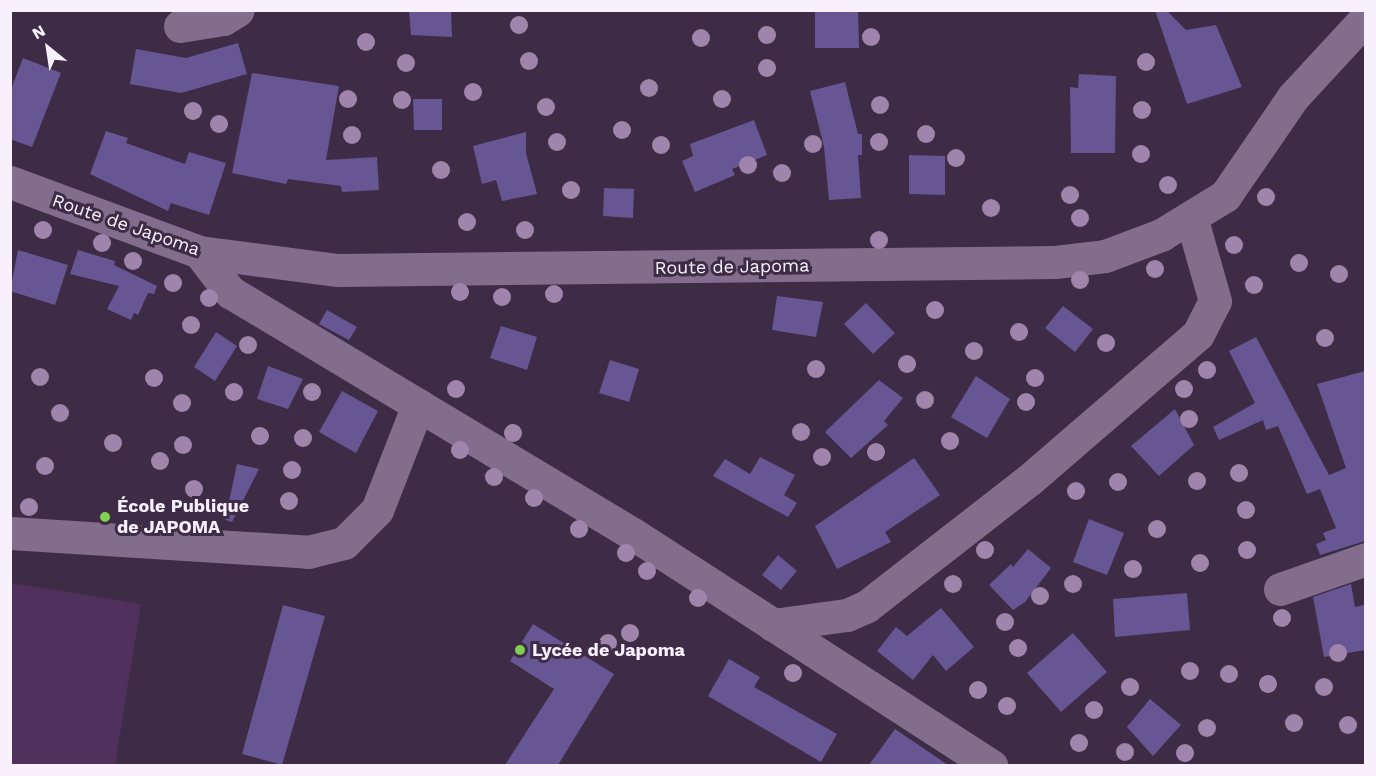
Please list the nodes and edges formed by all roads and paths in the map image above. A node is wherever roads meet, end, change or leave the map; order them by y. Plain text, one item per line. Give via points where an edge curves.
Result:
1 (238, 10) edge
2 (1365, 18) edge
3 (180, 26) dead end
4 (10, 182) edge
5 (1191, 217) junction
6 (199, 252) junction
7 (418, 405) junction
8 (10, 533) edge
9 (1365, 558) edge
10 (1280, 589) dead end
11 (772, 625) junction
12 (992, 765) edge

1 - 3 street via 223,19
2 - 5 street, Route de Japoma via 1293,97 1225,196
4 - 6 street, Route de Japoma
5 - 6 street, Route de Japoma via 1161,235 1105,256 1055,262 338,270
5 - 11 street via 1215,301 1198,334 1029,480 867,606 847,615
6 - 7 street via 230,292
7 - 8 street via 377,510 344,543 308,552
7 - 11 street via 633,534
9 - 10 street
11 - 12 street

